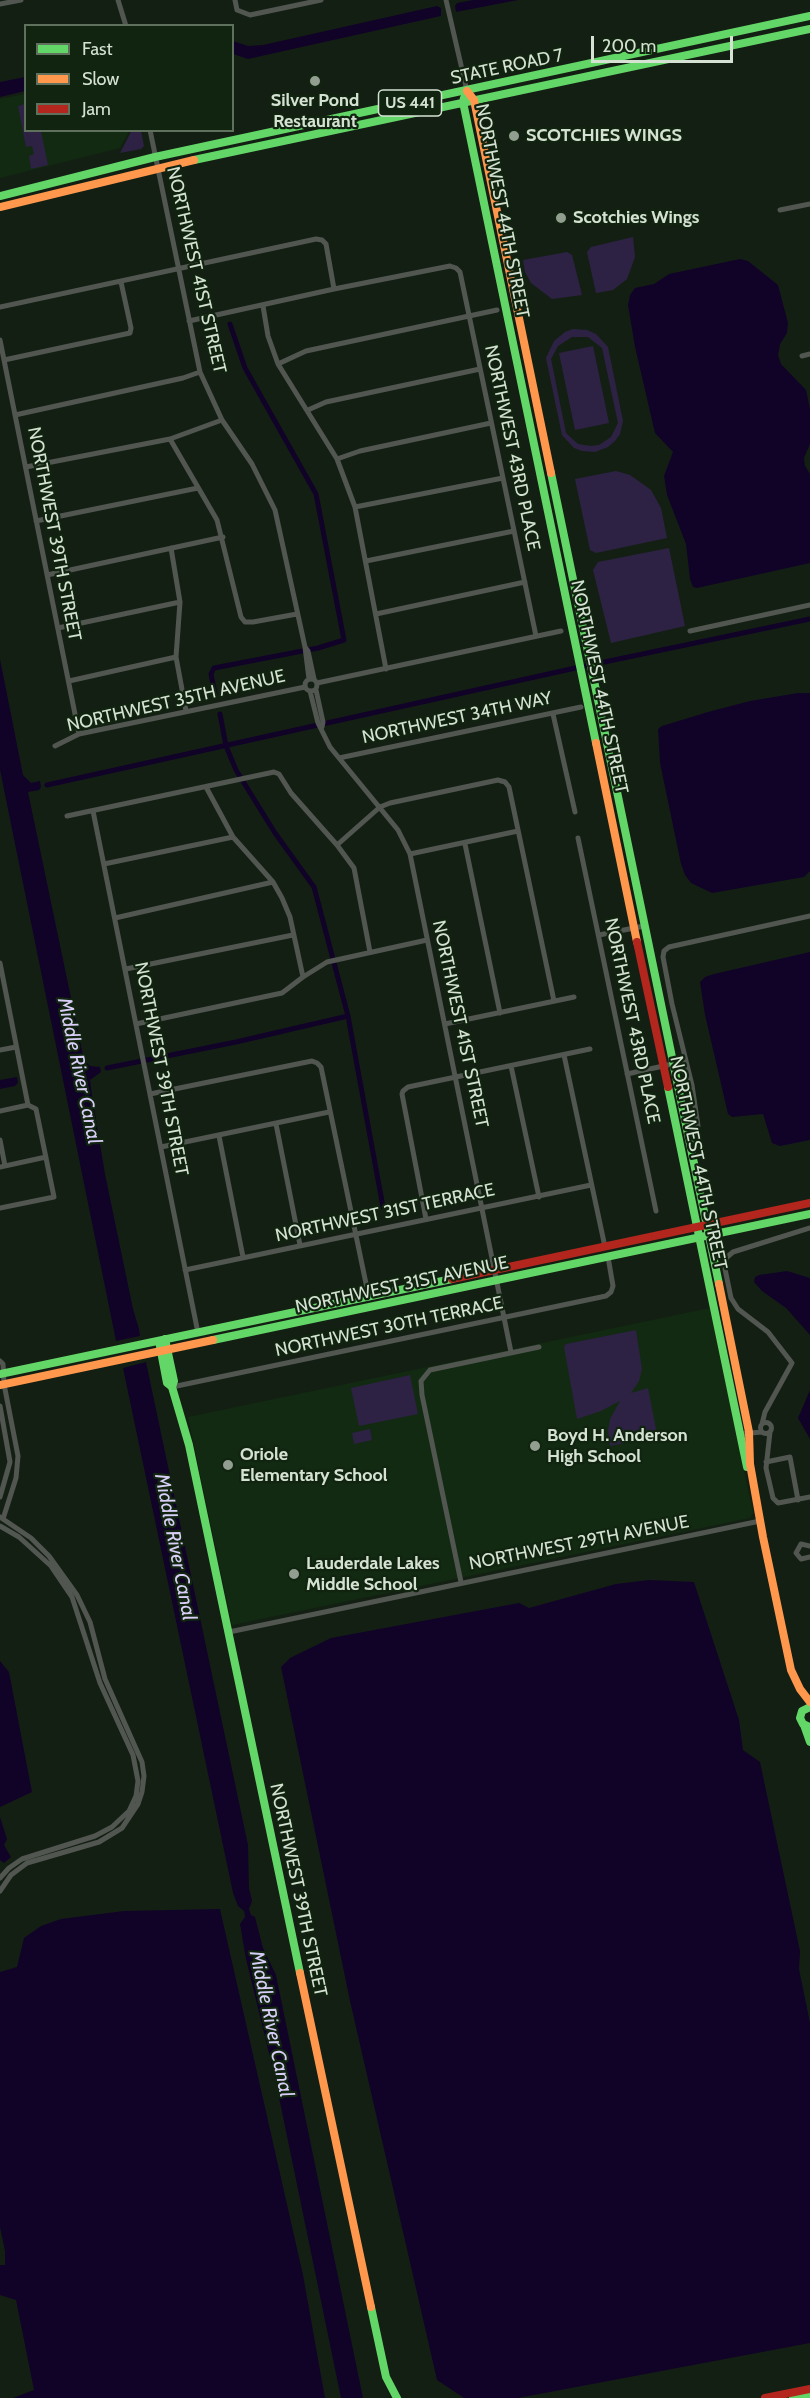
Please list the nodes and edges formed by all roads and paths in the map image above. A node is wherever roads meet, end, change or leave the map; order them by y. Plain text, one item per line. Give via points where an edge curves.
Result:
1 (21, 0) edge
2 (118, 0) edge
3 (235, 0) edge
4 (321, 0) edge
5 (446, 0) edge
6 (0, 4) edge
7 (810, 16) edge
8 (125, 24) edge
9 (810, 29) edge
10 (467, 91) junction
11 (474, 100) junction
12 (463, 102) junction
13 (354, 115) junction
14 (310, 124) junction
15 (150, 132) edge
16 (316, 134) junction
17 (283, 141) junction
18 (155, 157) junction
19 (158, 168) junction
20 (24, 189) junction
21 (0, 196) edge
22 (12, 204) junction
23 (810, 204) edge
24 (0, 207) edge
25 (780, 210) dead end
26 (179, 268) junction
27 (121, 282) junction
28 (334, 289) junction
29 (263, 306) junction
30 (0, 307) edge
31 (497, 310) dead end
32 (469, 316) junction
33 (189, 321) junction
34 (0, 340) edge
35 (810, 354) edge
36 (802, 356) dead end
37 (4, 360) junction
38 (278, 364) junction
39 (480, 369) junction
40 (200, 372) junction
41 (308, 410) junction
42 (15, 415) junction
43 (222, 420) junction
44 (491, 423) junction
45 (170, 439) junction
46 (337, 459) junction
47 (26, 467) junction
48 (503, 477) junction
49 (198, 488) junction
50 (355, 507) junction
51 (36, 521) junction
52 (514, 531) junction
53 (223, 537) junction
54 (171, 548) junction
55 (366, 561) junction
56 (47, 575) junction
57 (525, 582) junction
58 (180, 602) junction
59 (810, 605) edge
60 (297, 614) junction
61 (376, 614) junction
62 (58, 628) junction
63 (561, 631) dead end
64 (690, 631) dead end
65 (536, 636) junction
66 (176, 657) junction
67 (386, 669) junction
68 (313, 680) junction
69 (69, 681) junction
70 (310, 689) junction
71 (599, 706) junction
72 (584, 708) junction
73 (186, 711) junction
74 (553, 714) junction
75 (79, 734) junction
76 (55, 746) dead end
77 (339, 758) junction
78 (206, 787) junction
79 (380, 807) junction
80 (93, 810) junction
81 (575, 812) dead end
82 (67, 816) dead end
83 (518, 831) junction
84 (233, 837) junction
85 (578, 838) dead end
86 (465, 843) junction
87 (337, 845) junction
88 (410, 854) junction
89 (104, 864) junction
90 (273, 882) junction
91 (810, 916) edge
92 (115, 918) junction
93 (644, 926) junction
94 (634, 928) junction
95 (293, 935) junction
96 (599, 935) junction
97 (427, 940) junction
98 (370, 952) junction
99 (0, 963) edge
100 (126, 969) junction
101 (303, 976) junction
102 (3, 997) edge
103 (574, 997) dead end
104 (554, 1001) junction
105 (500, 1013) junction
106 (136, 1024) junction
107 (445, 1024) junction
108 (16, 1047) junction
109 (590, 1049) dead end
110 (0, 1050) edge
111 (564, 1054) junction
112 (686, 1061) junction
113 (673, 1065) junction
114 (511, 1066) junction
115 (662, 1067) junction
116 (627, 1074) junction
117 (455, 1078) junction
118 (150, 1094) junction
119 (28, 1105) junction
120 (0, 1111) edge
121 (329, 1112) junction
122 (276, 1124) junction
123 (698, 1126) dead end
124 (219, 1136) junction
125 (0, 1140) edge
126 (689, 1141) junction
127 (678, 1144) junction
128 (161, 1147) junction
129 (46, 1157) junction
130 (3, 1166) edge
131 (591, 1185) junction
132 (539, 1197) junction
133 (810, 1203) edge
134 (0, 1208) edge
135 (482, 1208) junction
136 (656, 1211) dead end
137 (810, 1214) edge
138 (426, 1219) junction
139 (707, 1226) junction
140 (697, 1228) junction
141 (810, 1228) edge
142 (355, 1234) junction
143 (709, 1236) junction
144 (699, 1238) junction
145 (300, 1245) junction
146 (605, 1247) junction
147 (243, 1257) junction
148 (608, 1257) junction
149 (185, 1270) junction
150 (495, 1270) junction
151 (497, 1280) junction
152 (368, 1297) junction
153 (370, 1307) junction
154 (505, 1317) junction
155 (198, 1333) junction
156 (162, 1340) junction
157 (539, 1347) dead end
158 (164, 1350) junction
159 (511, 1352) junction
160 (0, 1361) edge
161 (2, 1374) edge
162 (2, 1384) edge
163 (172, 1387) junction
164 (0, 1406) edge
165 (764, 1424) junction
166 (739, 1434) junction
167 (762, 1434) junction
168 (766, 1461) junction
169 (0, 1497) edge
170 (810, 1497) edge
171 (798, 1500) junction
172 (2, 1518) edge
173 (760, 1521) junction
174 (0, 1526) edge
175 (810, 1546) edge
176 (810, 1557) edge
177 (461, 1582) junction
178 (229, 1632) junction
179 (800, 1689) junction
180 (810, 1705) edge
181 (802, 1713) junction
182 (807, 1726) edge
183 (810, 1742) edge
184 (0, 1878) edge
185 (0, 1891) edge
186 (810, 2389) edge
187 (810, 2394) edge
188 (397, 2398) edge
189 (765, 2398) edge
190 (793, 2398) edge

1 - 6 street
2 - 8 street
3 - 4 street via 237,10 250,15
5 - 10 street
7 - 10 street, STATE ROAD 7 / US 441
9 - 11 street, STATE ROAD 7 / US 441
10 - 11 street, NORTHWEST 44TH STREET
10 - 12 street, NORTHWEST 44TH STREET
10 - 13 street, STATE ROAD 7 / US 441
11 - 12 street, STATE ROAD 7 / US 441
11 - 71 street, NORTHWEST 44TH STREET
12 - 16 street, STATE ROAD 7 / US 441
12 - 72 street, NORTHWEST 44TH STREET via 582,680
13 - 14 street, STATE ROAD 7 / US 441
13 - 16 street via 326,125
14 - 17 street via 302,133
14 - 18 street, STATE ROAD 7 / US 441
15 - 18 street, NORTHWEST 41ST STREET
16 - 17 street, STATE ROAD 7 / US 441
17 - 19 street, STATE ROAD 7 / US 441
18 - 19 street, NORTHWEST 41ST STREET
18 - 20 street, STATE ROAD 7 / US 441
19 - 22 street, STATE ROAD 7 / US 441
19 - 26 street, NORTHWEST 41ST STREET
20 - 21 street, STATE ROAD 7 / US 441
20 - 22 street
22 - 24 street, STATE ROAD 7 / US 441
23 - 25 street
26 - 27 street
26 - 28 street via 316,239 326,244
26 - 33 street, NORTHWEST 41ST STREET
27 - 30 street
27 - 37 street via 130,333
28 - 29 street
28 - 32 street, NORTHWEST 43RD PLACE via 450,266 460,272
29 - 33 street
29 - 38 street
31 - 32 street
32 - 38 street via 306,351
32 - 39 street, NORTHWEST 43RD PLACE
33 - 40 street, NORTHWEST 41ST STREET
34 - 37 street, NORTHWEST 39TH STREET
35 - 36 street
37 - 42 street, NORTHWEST 39TH STREET
38 - 41 street
39 - 41 street via 326,402
39 - 44 street, NORTHWEST 43RD PLACE
40 - 42 street
40 - 43 street, NORTHWEST 41ST STREET
41 - 46 street
42 - 47 street, NORTHWEST 39TH STREET
43 - 45 street
43 - 60 street, NORTHWEST 41ST STREET via 252,464 275,510
44 - 46 street
44 - 48 street, NORTHWEST 43RD PLACE
45 - 47 street
45 - 49 street
46 - 50 street
47 - 51 street, NORTHWEST 39TH STREET
48 - 50 street
48 - 52 street, NORTHWEST 43RD PLACE
49 - 51 street
49 - 53 street
50 - 55 street
51 - 56 street, NORTHWEST 39TH STREET
52 - 55 street
52 - 57 street, NORTHWEST 43RD PLACE
53 - 54 street
53 - 60 street via 245,622
54 - 56 street
54 - 58 street
55 - 61 street
56 - 62 street, NORTHWEST 39TH STREET
57 - 61 street
57 - 65 street, NORTHWEST 43RD PLACE
58 - 62 street
58 - 66 street
59 - 64 street
60 - 68 street, NORTHWEST 41ST STREET
61 - 67 street
62 - 69 street, NORTHWEST 39TH STREET
63 - 65 street
65 - 67 street
66 - 69 street
66 - 73 street
67 - 68 street
68 - 70 street, NORTHWEST 41ST STREET
68 - 70 street via 305,683
69 - 75 street, NORTHWEST 39TH STREET
70 - 73 street, NORTHWEST 35TH AVENUE
70 - 77 street, NORTHWEST 41ST STREET via 322,728
71 - 72 street
71 - 93 street, NORTHWEST 44TH STREET
72 - 74 street, NORTHWEST 34TH WAY
72 - 94 street, NORTHWEST 44TH STREET
73 - 75 street, NORTHWEST 35TH AVENUE
74 - 77 street, NORTHWEST 34TH WAY
74 - 81 street
75 - 76 street, NORTHWEST 35TH AVENUE
77 - 79 street, NORTHWEST 41ST STREET
78 - 80 street
78 - 84 street
78 - 87 street via 279,774
79 - 83 street via 498,780 509,787
79 - 87 street
79 - 88 street, NORTHWEST 41ST STREET
80 - 82 street
80 - 89 street, NORTHWEST 39TH STREET
83 - 86 street
83 - 104 street
84 - 89 street
84 - 90 street
85 - 96 street, NORTHWEST 43RD PLACE
86 - 88 street
86 - 105 street
87 - 98 street via 354,868
88 - 97 street, NORTHWEST 41ST STREET
89 - 92 street, NORTHWEST 39TH STREET
90 - 92 street
90 - 95 street via 290,917
91 - 112 street, NORTHWEST 44TH STREET via 664,951
92 - 100 street, NORTHWEST 39TH STREET
93 - 94 street
93 - 113 street, NORTHWEST 44TH STREET
94 - 96 street
94 - 115 street, NORTHWEST 44TH STREET
95 - 100 street
95 - 101 street
96 - 116 street, NORTHWEST 43RD PLACE
97 - 98 street
97 - 107 street, NORTHWEST 41ST STREET
98 - 101 street via 327,962
99 - 102 street
100 - 106 street, NORTHWEST 39TH STREET
101 - 106 street via 282,993
102 - 108 street
103 - 104 street
104 - 105 street
105 - 107 street
106 - 118 street, NORTHWEST 39TH STREET
107 - 117 street, NORTHWEST 41ST STREET
108 - 110 street
108 - 119 street
109 - 111 street
111 - 114 street
111 - 131 street
112 - 113 street
112 - 123 street, NORTHWEST 44TH STREET
113 - 115 street
113 - 126 street, NORTHWEST 44TH STREET
114 - 117 street
114 - 132 street
115 - 116 street
115 - 127 street, NORTHWEST 44TH STREET
116 - 136 street, NORTHWEST 43RD PLACE
117 - 135 street, NORTHWEST 41ST STREET
117 - 138 street via 408,1088 402,1095
118 - 121 street via 312,1061 321,1067
118 - 128 street, NORTHWEST 39TH STREET
119 - 120 street
119 - 129 street via 36,1109
121 - 122 street
121 - 142 street
122 - 124 street
122 - 145 street
124 - 128 street
124 - 147 street
125 - 130 street
126 - 127 street
126 - 139 street, NORTHWEST 44TH STREET
127 - 140 street, NORTHWEST 44TH STREET
128 - 149 street, NORTHWEST 39TH STREET
129 - 130 street
129 - 134 street via 54,1197
131 - 132 street, NORTHWEST 31ST TERRACE
131 - 146 street
132 - 135 street, NORTHWEST 31ST TERRACE
133 - 139 street, NORTHWEST 31ST AVENUE
135 - 138 street, NORTHWEST 31ST TERRACE
135 - 150 street, NORTHWEST 41ST STREET
137 - 143 street, NORTHWEST 31ST AVENUE
138 - 142 street, NORTHWEST 31ST TERRACE
139 - 140 street, NORTHWEST 31ST AVENUE
139 - 143 street, NORTHWEST 44TH STREET
140 - 144 street, NORTHWEST 44TH STREET
140 - 146 street, NORTHWEST 31ST AVENUE
141 - 165 street via 733,1252 726,1258 724,1269 731,1298 738,1309 768,1332 792,1363 765,1412
142 - 145 street, NORTHWEST 31ST TERRACE
142 - 152 street
143 - 144 street, NORTHWEST 31ST AVENUE
143 - 167 street, NORTHWEST 44TH STREET
144 - 148 street, NORTHWEST 31ST AVENUE
144 - 166 street, NORTHWEST 44TH STREET
145 - 147 street, NORTHWEST 31ST TERRACE
146 - 150 street, NORTHWEST 31ST AVENUE
147 - 149 street, NORTHWEST 31ST TERRACE
148 - 151 street, NORTHWEST 31ST AVENUE
148 - 154 street, NORTHWEST 30TH TERRACE via 613,1286 606,1296
149 - 155 street, NORTHWEST 39TH STREET
150 - 151 street, NORTHWEST 41ST STREET
150 - 152 street, NORTHWEST 31ST AVENUE
151 - 153 street, NORTHWEST 31ST AVENUE
151 - 154 street, NORTHWEST 41ST STREET
152 - 153 street
152 - 155 street, NORTHWEST 31ST AVENUE
153 - 158 street, NORTHWEST 31ST AVENUE
154 - 159 street, NORTHWEST 41ST STREET
154 - 163 street, NORTHWEST 30TH TERRACE
155 - 156 street, NORTHWEST 31ST AVENUE
156 - 158 street, NORTHWEST 39TH STREET
156 - 161 street, NORTHWEST 31ST AVENUE
157 - 159 street
158 - 162 street, NORTHWEST 31ST AVENUE
158 - 163 street, NORTHWEST 39TH STREET via 167,1383
159 - 177 street via 430,1370 421,1381
160 - 161 street
161 - 162 street
162 - 172 street via 18,1456 16,1478
163 - 178 street, NORTHWEST 39TH STREET via 189,1445
164 - 169 street via 10,1462
165 - 167 street
165 - 167 street via 755,1426
165 - 167 street via 772,1427
166 - 167 street
166 - 173 street, NORTHWEST 44TH STREET
167 - 168 street via 767,1447
167 - 173 street, NORTHWEST 44TH STREET via 750,1464
168 - 171 street via 773,1498 778,1503
168 - 171 street via 790,1457
170 - 171 street
172 - 185 street via 49,1556 77,1595 144,1776 138,1804 122,1828 99,1842 27,1863 11,1875
173 - 177 street, NORTHWEST 29TH AVENUE
173 - 179 street, NORTHWEST 44TH STREET via 791,1670
174 - 184 street via 28,1544 51,1566 72,1597 100,1683 133,1755 138,1780 129,1811 112,1827 22,1859
175 - 176 street via 801,1544 796,1552 801,1559
177 - 178 street, NORTHWEST 29TH AVENUE
178 - 188 street, NORTHWEST 39TH STREET via 362,2266 387,2378
179 - 180 street, NORTHWEST 44TH STREET
179 - 181 street, NORTHWEST 44TH STREET
180 - 181 street
181 - 182 street, NORTHWEST 44TH STREET via 800,1718
182 - 183 street
186 - 189 street
187 - 190 street

